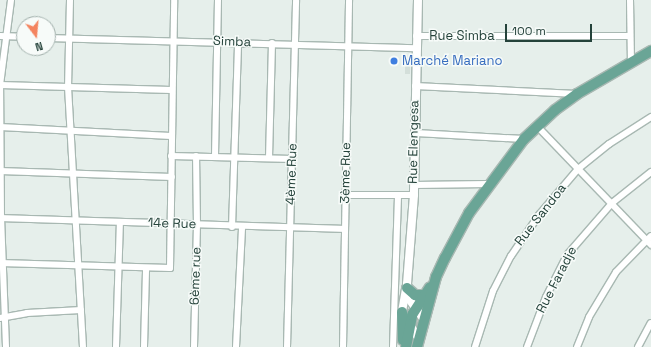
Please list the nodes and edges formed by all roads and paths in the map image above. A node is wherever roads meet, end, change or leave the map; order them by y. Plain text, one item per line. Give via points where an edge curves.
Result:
1 (11, 0) edge
2 (70, 0) edge
3 (174, 0) edge
4 (218, 0) edge
5 (296, 0) edge
6 (349, 0) edge
7 (418, 0) edge
8 (630, 0) edge
9 (2, 36) edge
10 (416, 36) junction
11 (629, 36) junction
12 (16, 37) edge
13 (56, 39) edge
14 (69, 40) junction
15 (174, 40) junction
16 (216, 41) junction
17 (238, 42) junction
18 (272, 43) junction
19 (296, 43) junction
20 (347, 46) junction
21 (416, 48) junction
22 (651, 51) edge
23 (631, 61) junction
24 (0, 85) edge
25 (415, 86) junction
26 (68, 87) junction
27 (172, 90) junction
28 (577, 94) junction
29 (651, 117) edge
30 (0, 126) edge
31 (537, 126) junction
32 (70, 130) junction
33 (416, 133) junction
34 (171, 136) junction
35 (524, 139) junction
36 (171, 156) junction
37 (196, 156) junction
38 (215, 156) junction
39 (234, 157) junction
40 (269, 158) junction
41 (293, 159) junction
42 (578, 170) junction
43 (0, 172) edge
44 (651, 172) edge
45 (72, 174) junction
46 (172, 177) junction
47 (488, 184) junction
48 (414, 186) junction
49 (345, 195) junction
50 (398, 195) junction
51 (414, 195) junction
52 (612, 203) junction
53 (0, 218) edge
54 (77, 221) junction
55 (120, 222) junction
56 (172, 224) junction
57 (197, 225) junction
58 (232, 226) junction
59 (242, 227) junction
60 (290, 227) junction
61 (344, 229) junction
62 (650, 240) edge
63 (2, 263) edge
64 (80, 264) junction
65 (119, 267) junction
66 (146, 268) junction
67 (436, 277) junction
68 (2, 282) edge
69 (407, 286) junction
70 (425, 295) junction
71 (81, 310) junction
72 (416, 310) junction
73 (402, 312) junction
74 (3, 317) edge
75 (424, 320) junction
76 (651, 323) edge
77 (409, 327) junction
78 (418, 343) edge
79 (6, 347) edge
80 (83, 347) edge
81 (116, 347) edge
82 (144, 347) edge
83 (194, 347) edge
84 (236, 347) edge
85 (287, 347) edge
86 (343, 347) edge
87 (393, 347) edge
88 (404, 347) edge
89 (475, 347) edge
90 (528, 347) edge
91 (577, 347) edge
92 (638, 347) edge

1 - 9 street
2 - 14 street
3 - 15 street
4 - 16 street
5 - 19 street, 4ème Rue
6 - 20 street, 3ème Rue
7 - 10 street, Rue Elengesa
8 - 11 street
9 - 12 street
9 - 24 street
10 - 11 street, Rue Simba
10 - 21 street, Rue Elengesa
11 - 23 street
13 - 14 street, Simba
14 - 15 street, Simba
14 - 26 street
15 - 16 street, Simba
15 - 27 street
16 - 17 street, Simba
16 - 38 street
17 - 18 street, Simba
17 - 39 street
18 - 19 street, Simba
18 - 40 street
19 - 20 street, Simba
19 - 41 street, 4ème Rue
20 - 21 street, Simba
20 - 49 street, 3ème Rue
21 - 25 street, Rue Elengesa
22 - 23 main road
23 - 28 main road
24 - 26 street
24 - 30 street
25 - 28 street
25 - 33 street, Rue Elengesa
26 - 27 street
26 - 32 street
27 - 34 street
28 - 31 main road
29 - 42 street, Rue Sandoa via 609,144
30 - 32 street
30 - 43 street
31 - 35 main road
31 - 42 street
32 - 34 street
32 - 45 street
33 - 35 street
33 - 48 street, Rue Elengesa
34 - 36 street
35 - 47 main road
36 - 37 street
36 - 46 street
37 - 38 street
37 - 57 street, 6ème rue
38 - 39 street
39 - 40 street
39 - 58 street
40 - 41 street
41 - 60 street, 4ème Rue
42 - 52 street
42 - 89 street, Rue Sandoa via 538,215 511,256 493,291
43 - 45 street
43 - 53 street
44 - 52 street, Rue Faradje
45 - 46 street
45 - 54 street
46 - 56 street
47 - 48 street
47 - 67 main road via 469,213
48 - 51 street, Rue Elengesa
49 - 50 street
49 - 61 street, 3ème Rue
50 - 51 street
50 - 87 street
51 - 69 street, Rue Elengesa
52 - 62 street
52 - 90 street, Rue Faradje via 567,255 546,297
53 - 54 street, 14e Rue
53 - 63 street
54 - 55 street, 14e Rue
54 - 64 street
55 - 56 street, 14e Rue
55 - 65 street
56 - 57 street, 14e Rue
56 - 66 street via 171,265 168,268
57 - 58 street, 14e Rue
57 - 83 street, 6ème rue
58 - 59 street, 14e Rue
59 - 60 street, 14e Rue
59 - 84 street
60 - 61 street, 14e Rue
60 - 85 street, 4ème Rue
61 - 86 street, 3ème Rue
62 - 91 street via 616,272 589,317
63 - 64 street
63 - 68 street
64 - 65 street
64 - 71 street
65 - 66 street
65 - 81 street
66 - 82 street
67 - 70 main road
67 - 75 main road
68 - 74 street
69 - 70 main road via 416,295
69 - 72 street via 409,299
69 - 73 street, Rue Elengesa
70 - 72 main road
71 - 74 street
71 - 80 street
72 - 75 street
72 - 77 main road
73 - 77 street
73 - 88 main road
74 - 79 street
75 - 78 main road
76 - 92 street
77 - 78 street
77 - 88 main road

